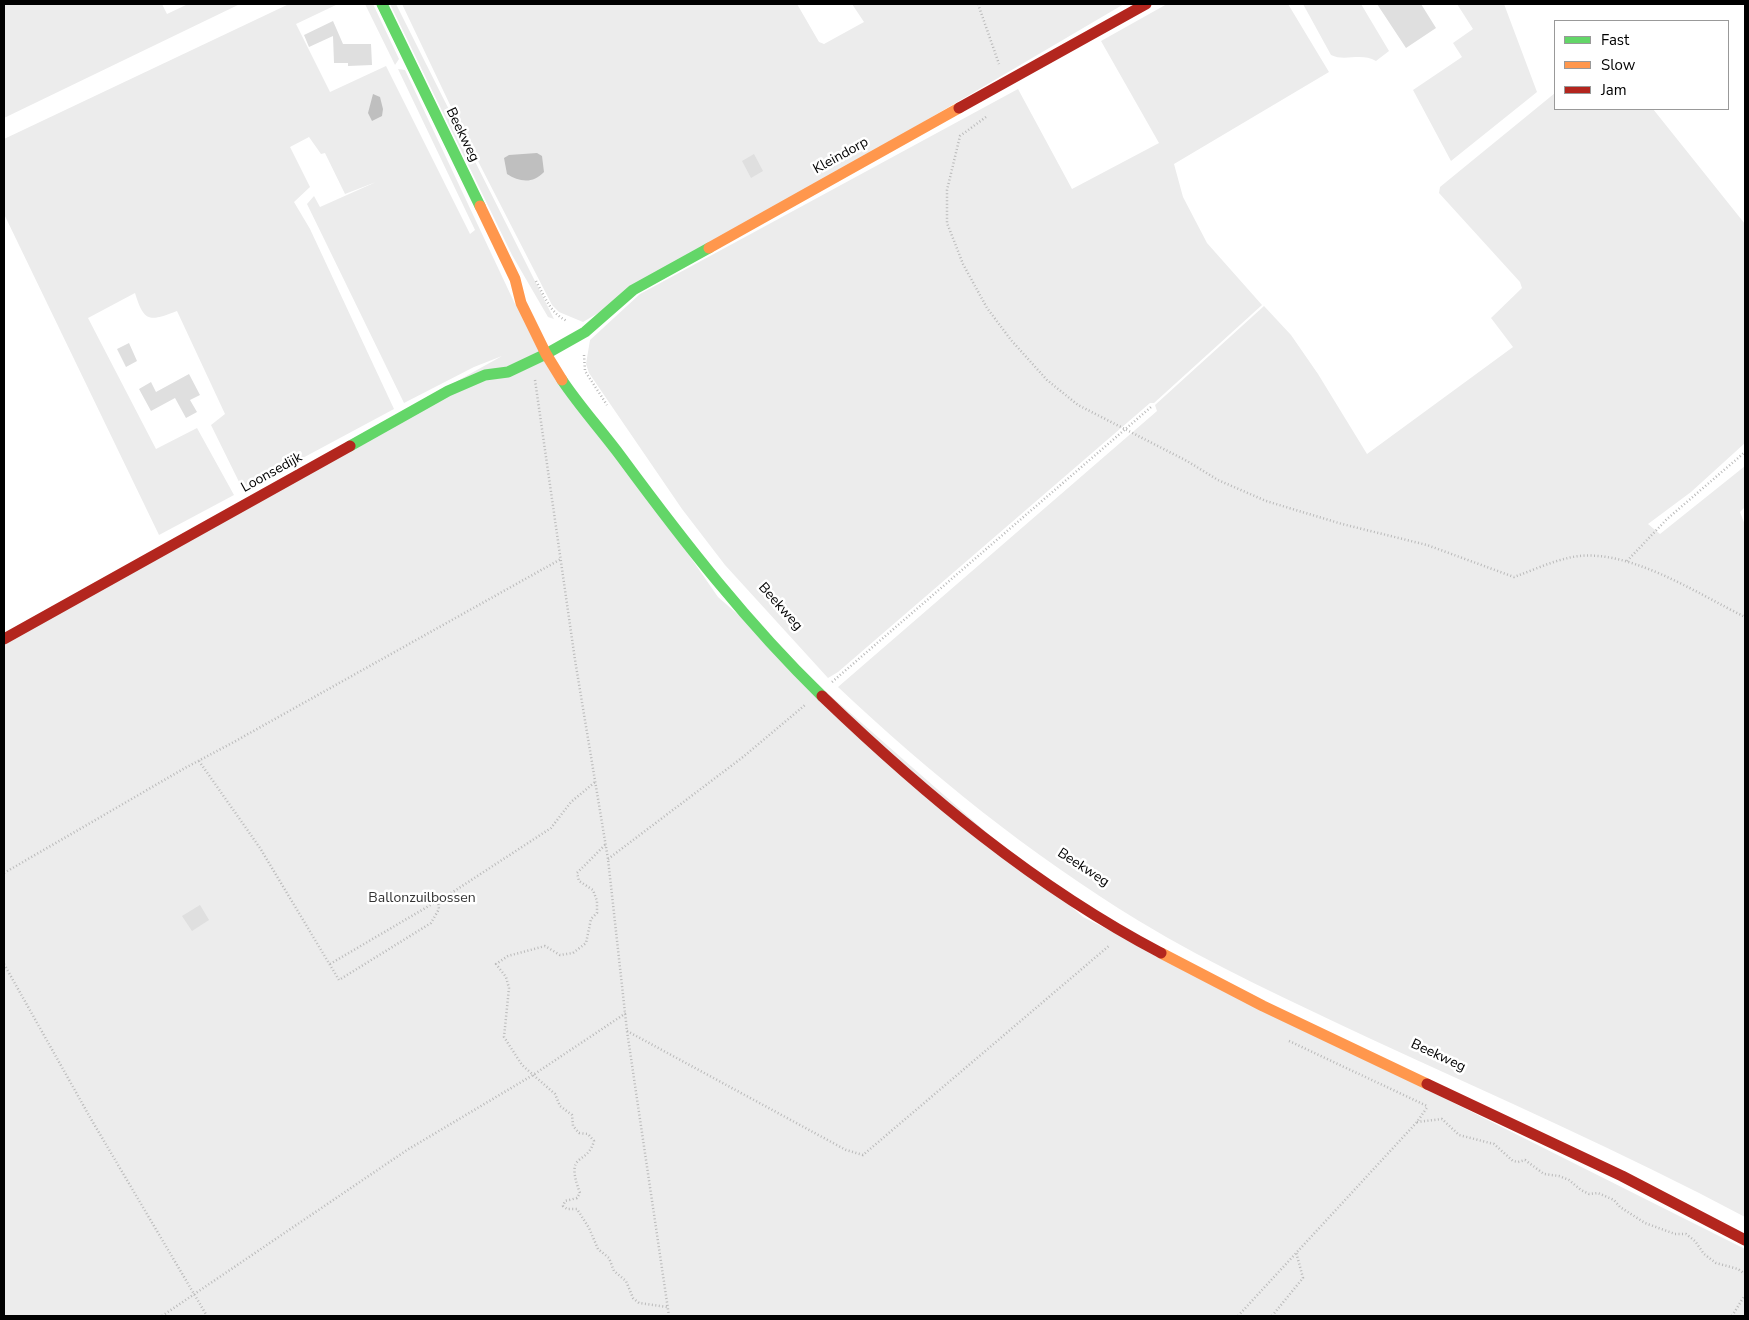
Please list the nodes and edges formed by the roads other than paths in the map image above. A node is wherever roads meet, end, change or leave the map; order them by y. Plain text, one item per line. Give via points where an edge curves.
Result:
1 (382, 4) edge
2 (1146, 4) edge
3 (515, 279) junction
4 (537, 308) dead end
5 (560, 347) joint
6 (546, 354) junction
7 (588, 396) dead end
8 (597, 424) junction
9 (4, 640) edge
10 (1745, 1240) edge

1 - 3 main road, Beekweg
2 - 5 main road, Kleindorp via 633,290 585,332
3 - 4 main road, Beekweg
3 - 6 main road, Beekweg via 521,303
5 - 6 main road, Loonsedijk
6 - 8 main road, Beekweg via 577,403
6 - 9 main road, Loonsedijk via 508,372 485,375 448,391
7 - 8 main road, Beekweg
8 - 10 main road, Beekweg via 690,550 752,624 819,693 948,810 1053,888 1122,932 1262,1006 1622,1176

